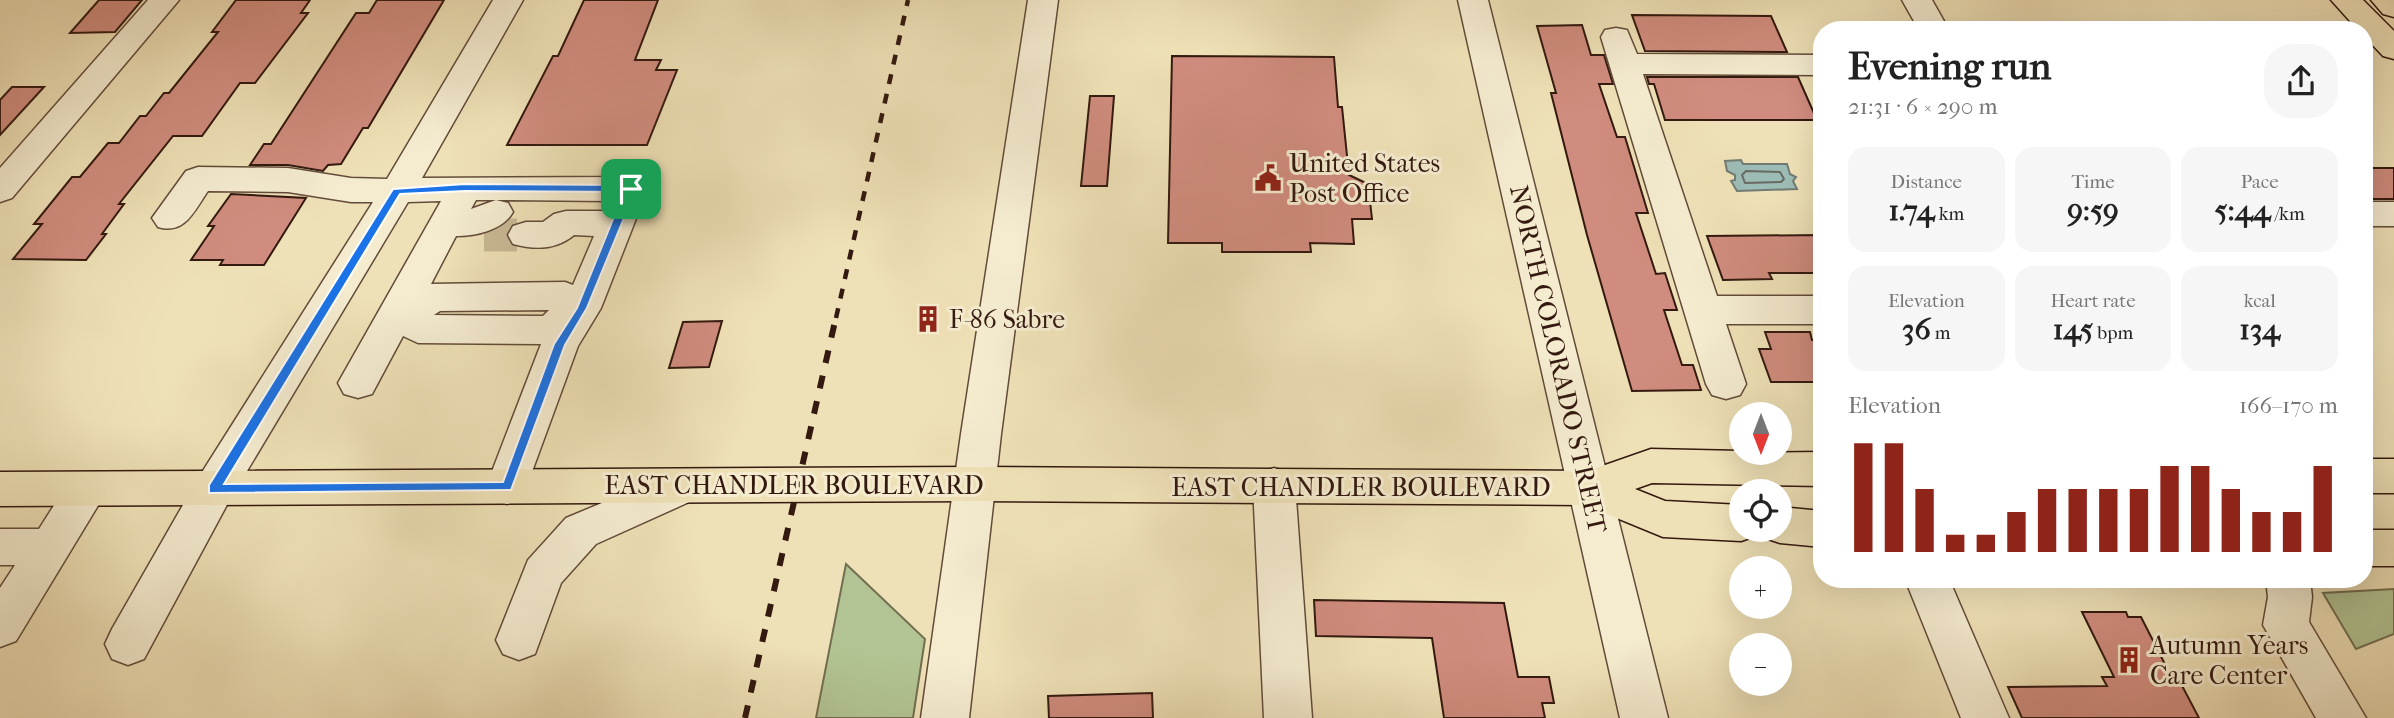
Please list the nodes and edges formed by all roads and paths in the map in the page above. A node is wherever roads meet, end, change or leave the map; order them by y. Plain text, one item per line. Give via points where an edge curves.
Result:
1 (164, 0) edge
2 (508, 0) edge
3 (1043, 0) edge
4 (1473, 0) edge
5 (1917, 0) edge
6 (2346, 0) edge
7 (2386, 0) edge
8 (2394, 8) edge
9 (1929, 21) edge
10 (2367, 21) edge
11 (2373, 28) edge
12 (2394, 49) edge
13 (1813, 57) edge
14 (465, 188) junction
15 (0, 190) edge
16 (397, 191) junction
17 (2373, 214) edge
18 (2394, 214) edge
19 (170, 218) dead end
20 (543, 223) tunnel mouth
21 (617, 223) junction
22 (1702, 310) junction
23 (1813, 310) edge
24 (402, 314) junction
25 (573, 318) junction
26 (358, 383) dead end
27 (1726, 384) dead end
28 (1813, 469) edge
29 (2373, 476) edge
30 (2394, 476) edge
31 (974, 484) junction
32 (1274, 485) junction
33 (683, 486) junction
34 (507, 487) junction
35 (1588, 488) junction
36 (0, 489) edge
37 (87, 489) junction
38 (214, 489) junction
39 (1729, 522) edge
40 (1792, 526) edge
41 (1813, 528) edge
42 (51, 547) junction
43 (0, 548) edge
44 (2373, 548) edge
45 (2394, 548) edge
46 (1931, 588) edge
47 (2289, 588) edge
48 (0, 627) edge
49 (519, 640) dead end
50 (128, 644) dead end
51 (947, 703) edge
52 (1288, 718) edge
53 (1644, 718) edge
54 (1985, 718) edge
55 (2342, 718) edge

1 - 15 street
2 - 16 street
3 - 31 street
4 - 35 street, NORTH COLORADO STREET
5 - 9 street
6 - 10 main road
7 - 8 main road
11 - 12 main road
13 - 22 street via 1620,50
14 - 16 street
14 - 21 street via 632,186
14 - 24 street via 474,224
16 - 19 street via 351,190 288,180 198,178
16 - 38 street
17 - 18 street
20 - 21 street
21 - 25 street
22 - 23 street
22 - 27 street
24 - 25 street via 418,329 553,330
24 - 26 street
25 - 34 street
28 - 35 main road, EAST CHANDLER BOULEVARD via 1651,466
29 - 30 main road
31 - 32 main road, EAST CHANDLER BOULEVARD
31 - 33 main road, EAST CHANDLER BOULEVARD
31 - 51 street
32 - 35 main road, EAST CHANDLER BOULEVARD
32 - 52 street
33 - 34 main road, EAST CHANDLER BOULEVARD
33 - 49 street via 581,531 543,573
34 - 38 main road, EAST CHANDLER BOULEVARD
35 - 39 main road, EAST CHANDLER BOULEVARD via 1663,519
35 - 53 street, NORTH COLORADO STREET
36 - 37 main road, EAST CHANDLER BOULEVARD
37 - 38 main road, EAST CHANDLER BOULEVARD
37 - 42 street
38 - 50 street
40 - 41 main road
42 - 43 street
42 - 48 street
44 - 45 main road
46 - 54 street
47 - 55 street via 2286,625

